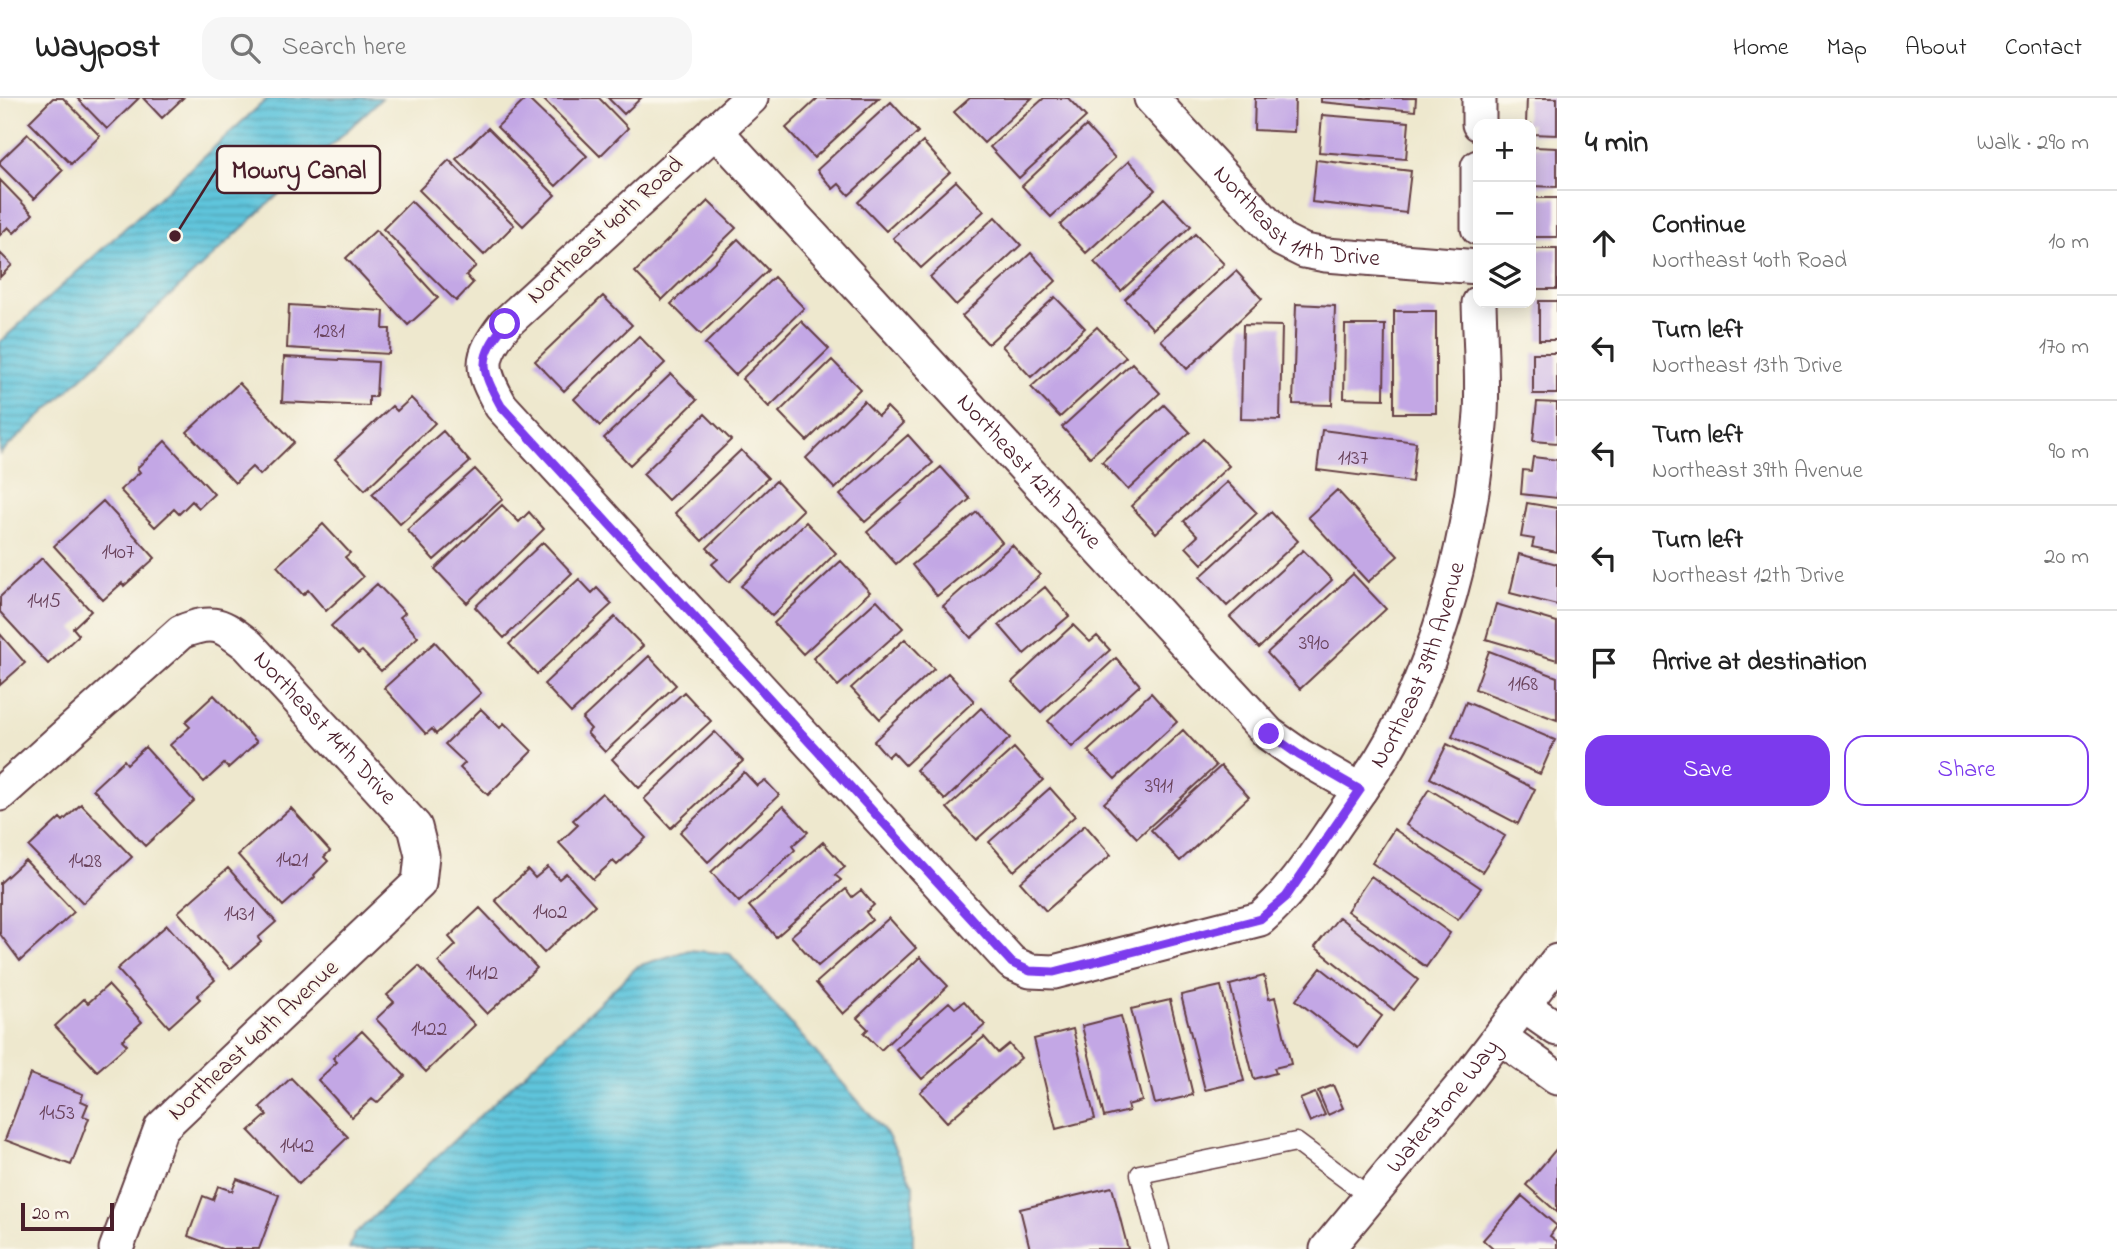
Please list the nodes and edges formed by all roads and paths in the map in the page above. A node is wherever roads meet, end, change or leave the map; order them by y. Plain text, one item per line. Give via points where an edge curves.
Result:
1 (751, 98) edge
2 (1151, 98) edge
3 (1479, 98) edge
4 (1479, 119) edge
5 (715, 130) junction
6 (1473, 267) edge
7 (1479, 308) edge
8 (1360, 790) junction
9 (0, 794) edge
10 (422, 855) joint
11 (1557, 961) edge
12 (1030, 971) joint
13 (1524, 1006) junction
14 (1557, 1029) edge
15 (1500, 1037) junction
16 (1557, 1077) edge
17 (1370, 1197) junction
18 (116, 1249) edge
19 (1160, 1249) edge
20 (1327, 1249) edge

1 - 5 street, Northeast 40th Road
2 - 6 street, Northeast 11th Drive via 1282,240 1326,255
3 - 4 street
5 - 8 street, Northeast 12th Drive via 1269,734
5 - 12 street, Northeast 40th Road via 505,324 487,348 485,377 501,406 974,922 1012,963
7 - 8 street, Northeast 39th Avenue via 1481,412 1472,498 1459,559 1444,614 1413,693
8 - 12 street, Northeast 39th Avenue via 1286,897 1260,919 1054,972
9 - 10 street, Northeast 14th Drive via 181,632 205,623 226,627 248,645 415,827
10 - 18 street, Northeast 40th Avenue via 419,883 162,1128
11 - 13 street, Waterstone Way
13 - 14 street
13 - 15 street, Waterstone Way
15 - 16 street
15 - 17 street, Waterstone Way
17 - 19 lane via 1296,1142 1140,1174
17 - 20 street, Waterstone Way

